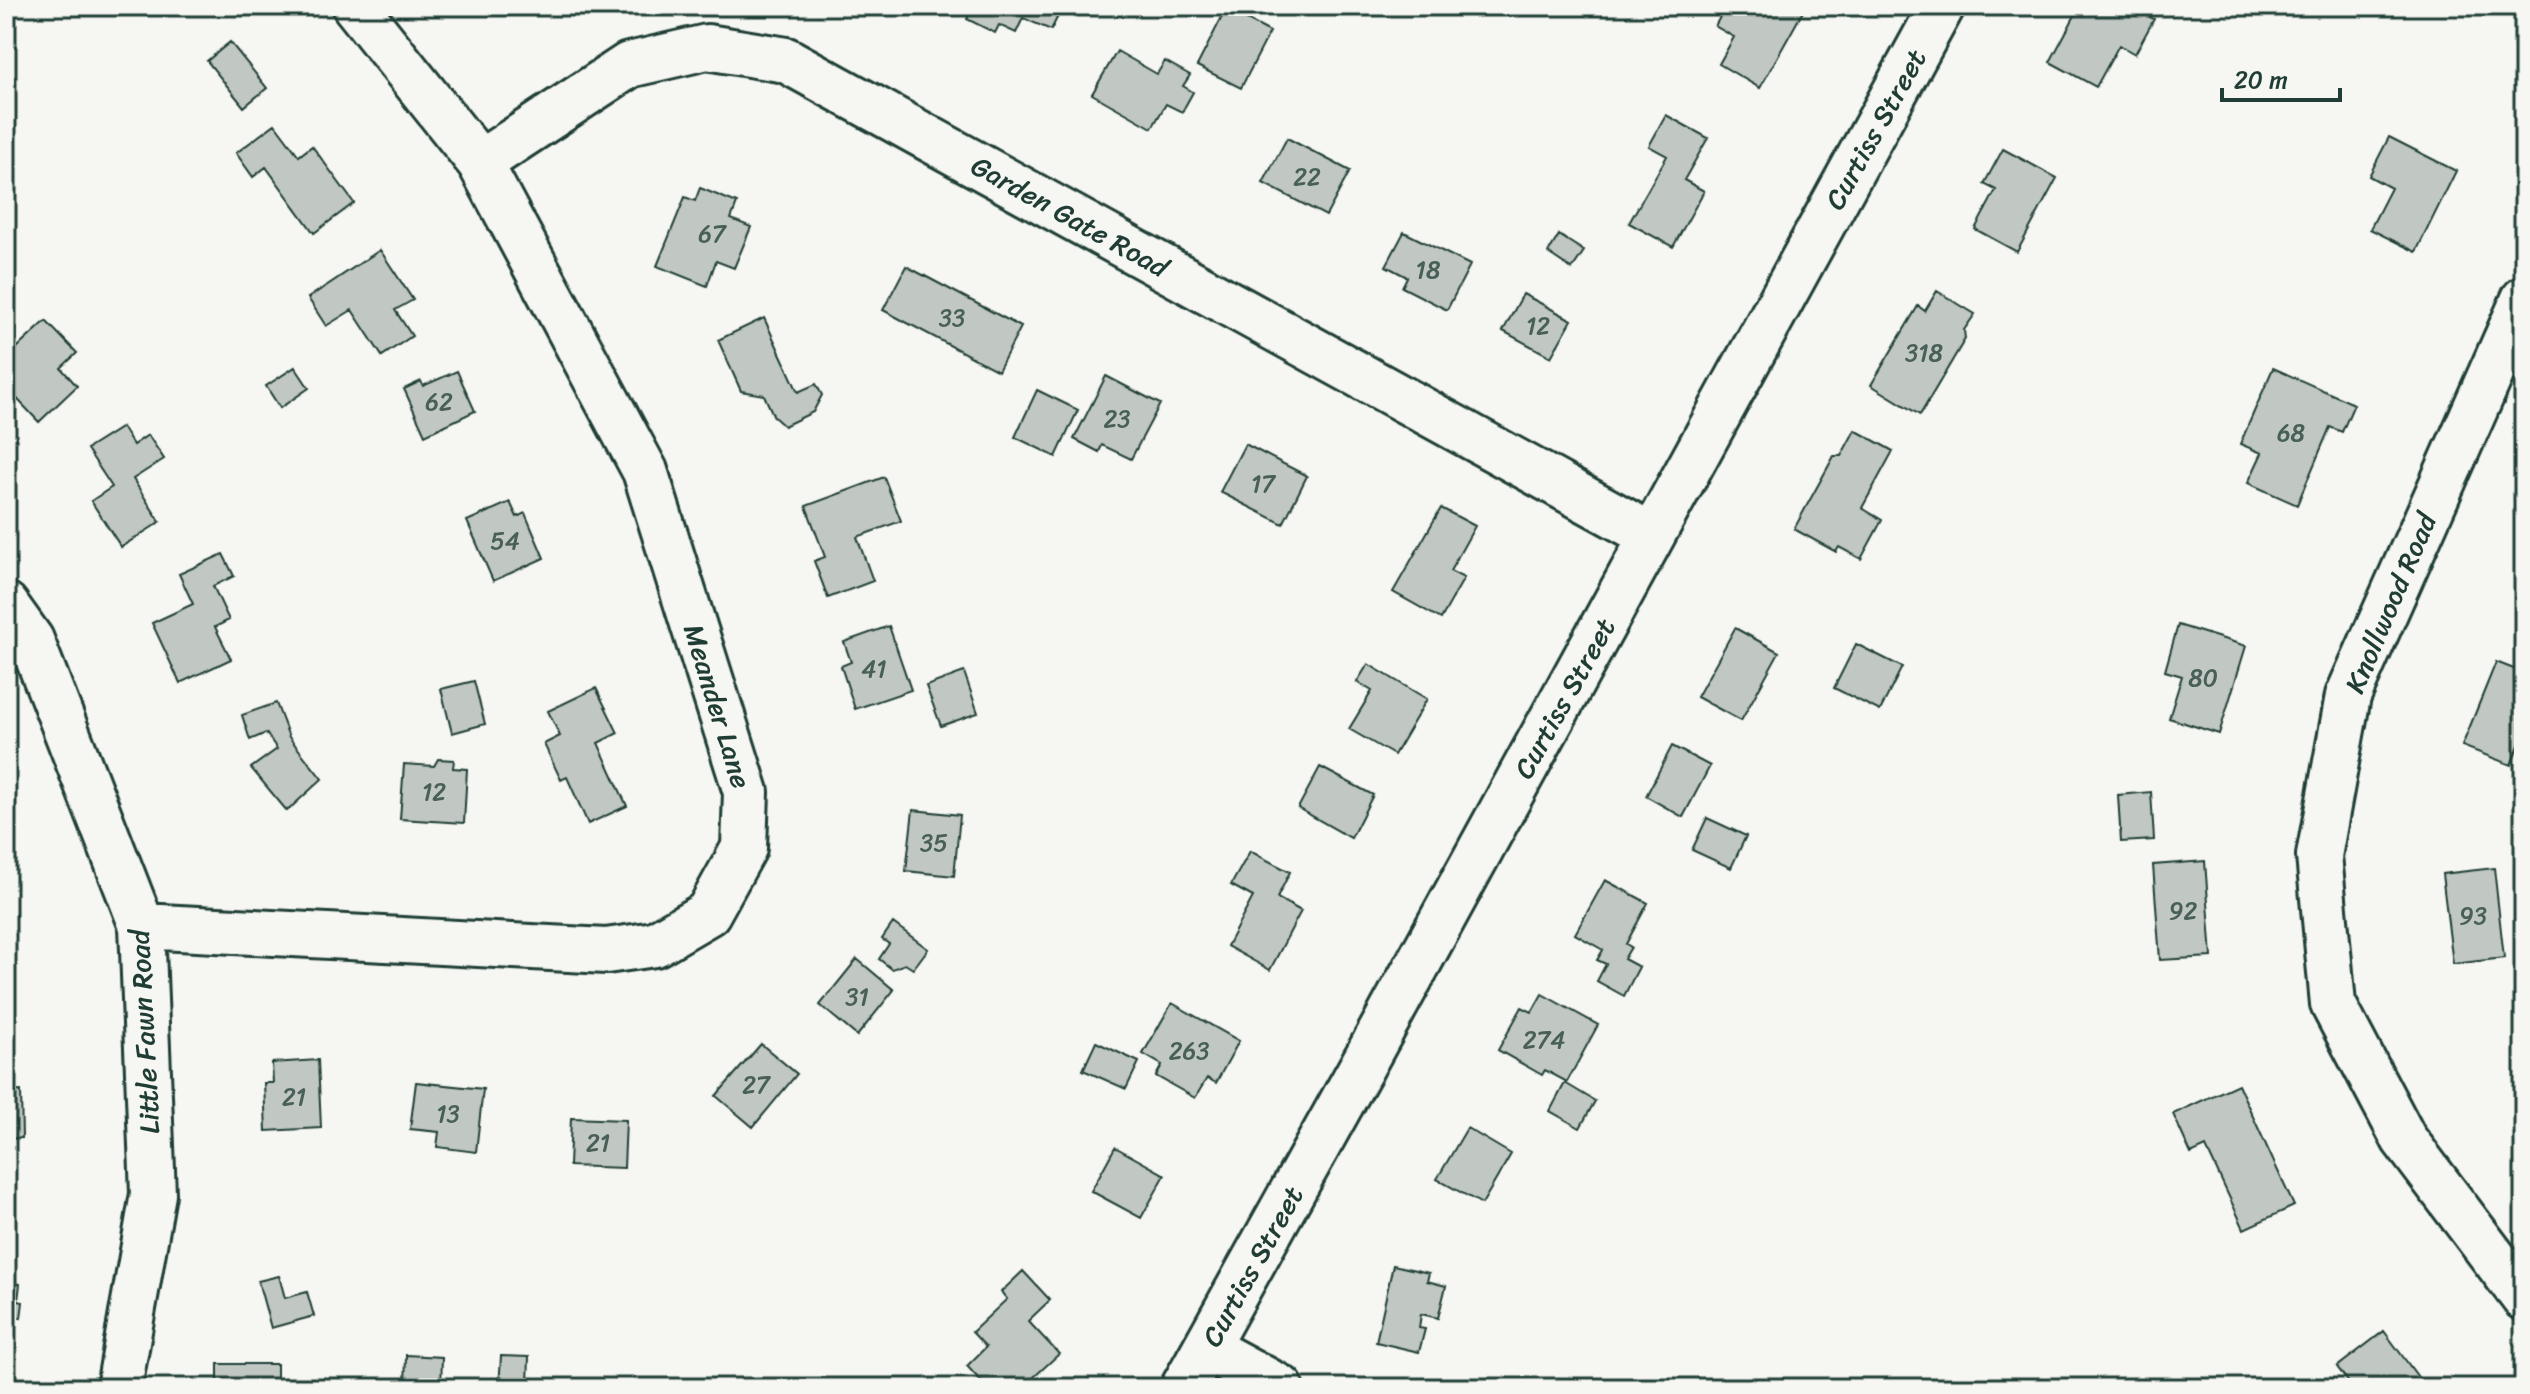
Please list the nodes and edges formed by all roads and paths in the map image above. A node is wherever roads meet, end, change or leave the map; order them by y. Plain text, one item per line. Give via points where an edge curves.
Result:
1 (355, 6) edge
2 (1942, 6) edge
3 (480, 163) junction
4 (2524, 299) edge
5 (1652, 536) junction
6 (6, 605) edge
7 (142, 926) junction
8 (2524, 1298) edge
9 (1207, 1348) junction
10 (119, 1388) edge
11 (1183, 1388) edge
12 (1281, 1388) edge

1 - 3 street, Meander Lane
2 - 5 street, Curtiss Street
3 - 5 street, Garden Gate Road via 629,65 707,47 786,60
3 - 7 street, Meander Lane via 645,471 746,792 744,848 708,913 655,944 606,951
4 - 8 street, Knollwood Road via 2348,696 2319,856 2333,1004 2404,1139
5 - 9 street, Curtiss Street
6 - 7 street, Little Fawn Road via 31,640
7 - 10 street, Little Fawn Road via 153,1194
9 - 11 street, Curtiss Street
9 - 12 street

